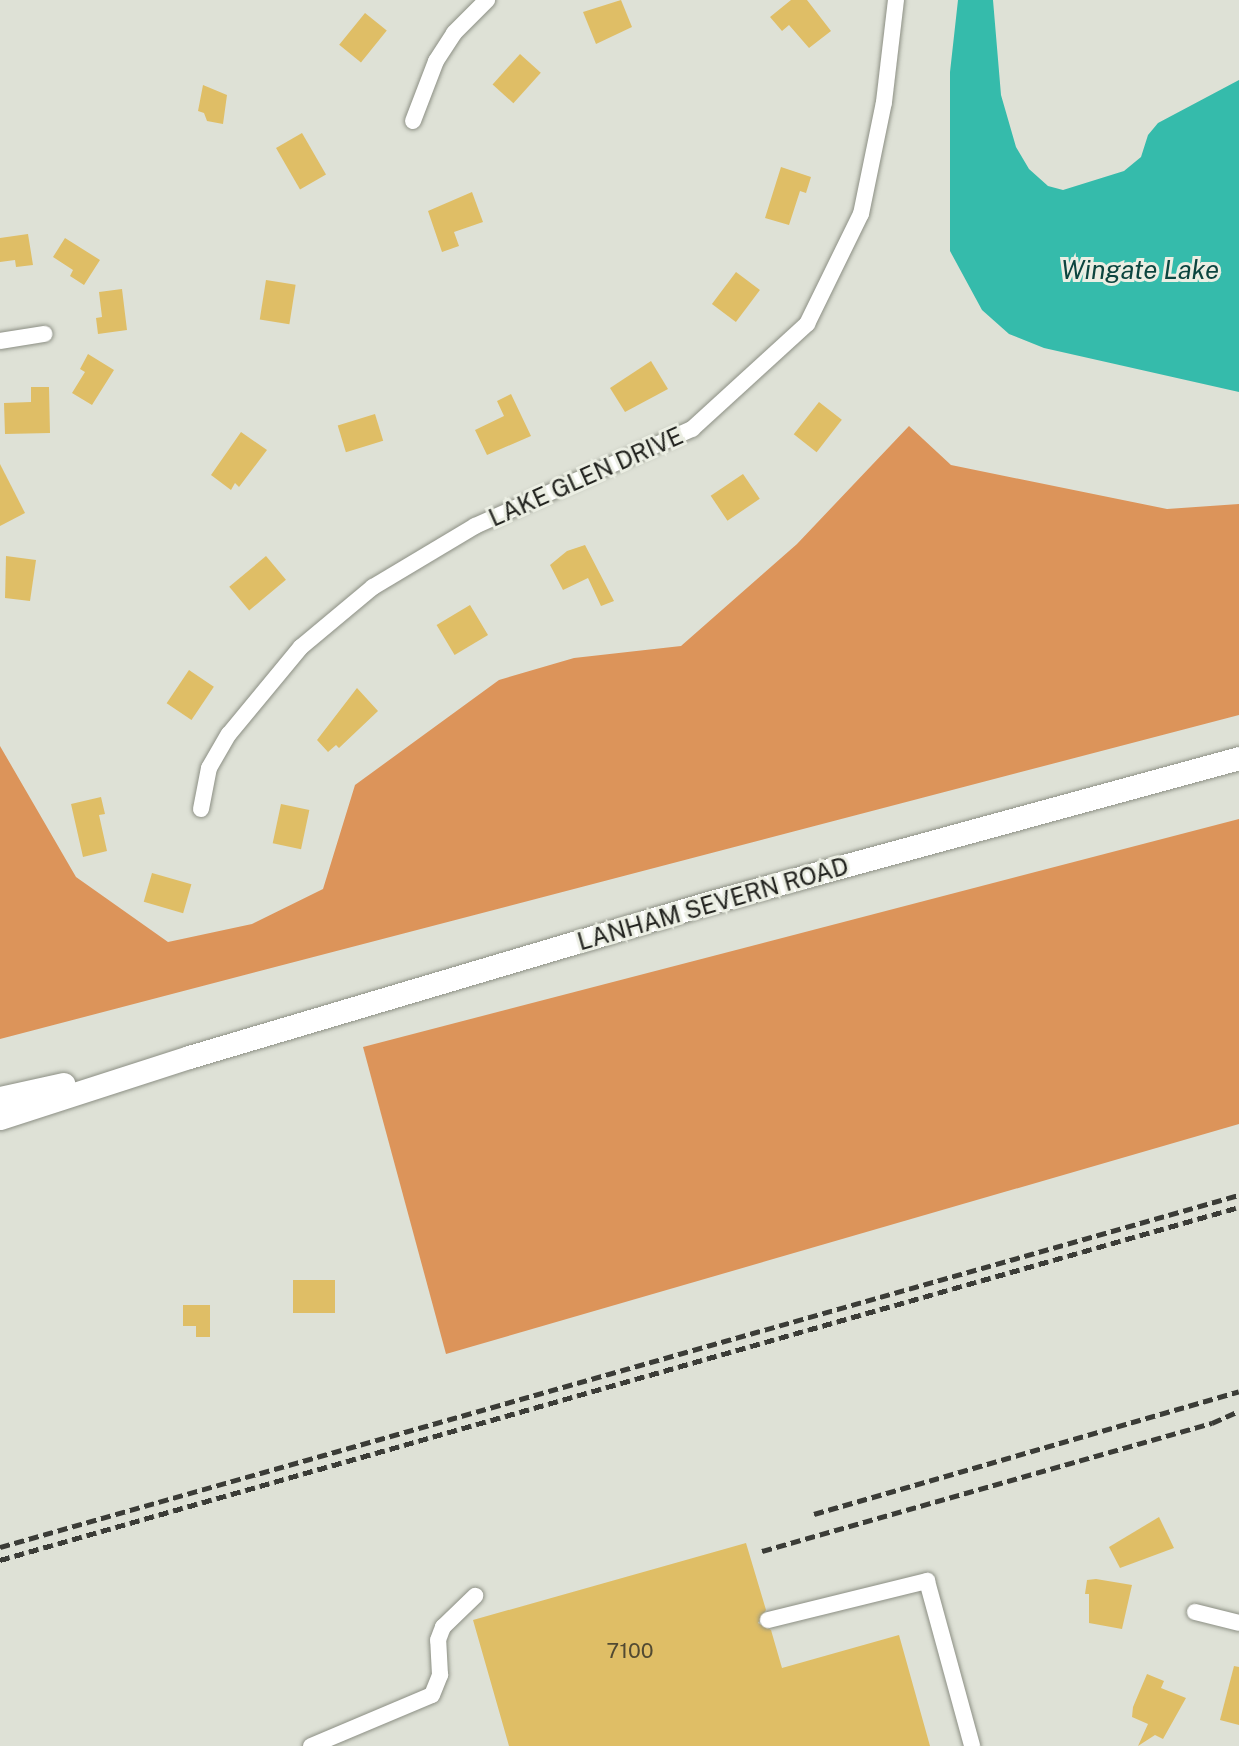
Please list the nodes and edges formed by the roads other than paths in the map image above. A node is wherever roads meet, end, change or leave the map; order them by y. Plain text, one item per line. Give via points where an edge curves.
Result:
1 (487, 0) edge
2 (896, 0) edge
3 (413, 121) dead end
4 (44, 334) dead end
5 (0, 341) edge
6 (1239, 758) edge
7 (201, 809) dead end
8 (189, 1057) junction
9 (0, 1098) edge
10 (0, 1118) edge
11 (475, 1596) dead end
12 (1195, 1612) dead end
13 (768, 1620) dead end
14 (1239, 1623) edge
15 (311, 1746) edge
16 (972, 1746) edge

1 - 3 street via 454,33 436,61
2 - 7 street, LAKE GLEN DRIVE via 880,125 862,214 807,324 692,429 475,526 373,587 301,647 229,734 209,768
4 - 5 street
6 - 8 main road, LANHAM SEVERN ROAD via 720,900
8 - 9 main road, LANHAM SEVERN ROAD
8 - 10 main road, LANHAM SEVERN ROAD
11 - 15 street via 443,1627 438,1640 440,1675 432,1695
12 - 14 street
13 - 16 street via 927,1581

